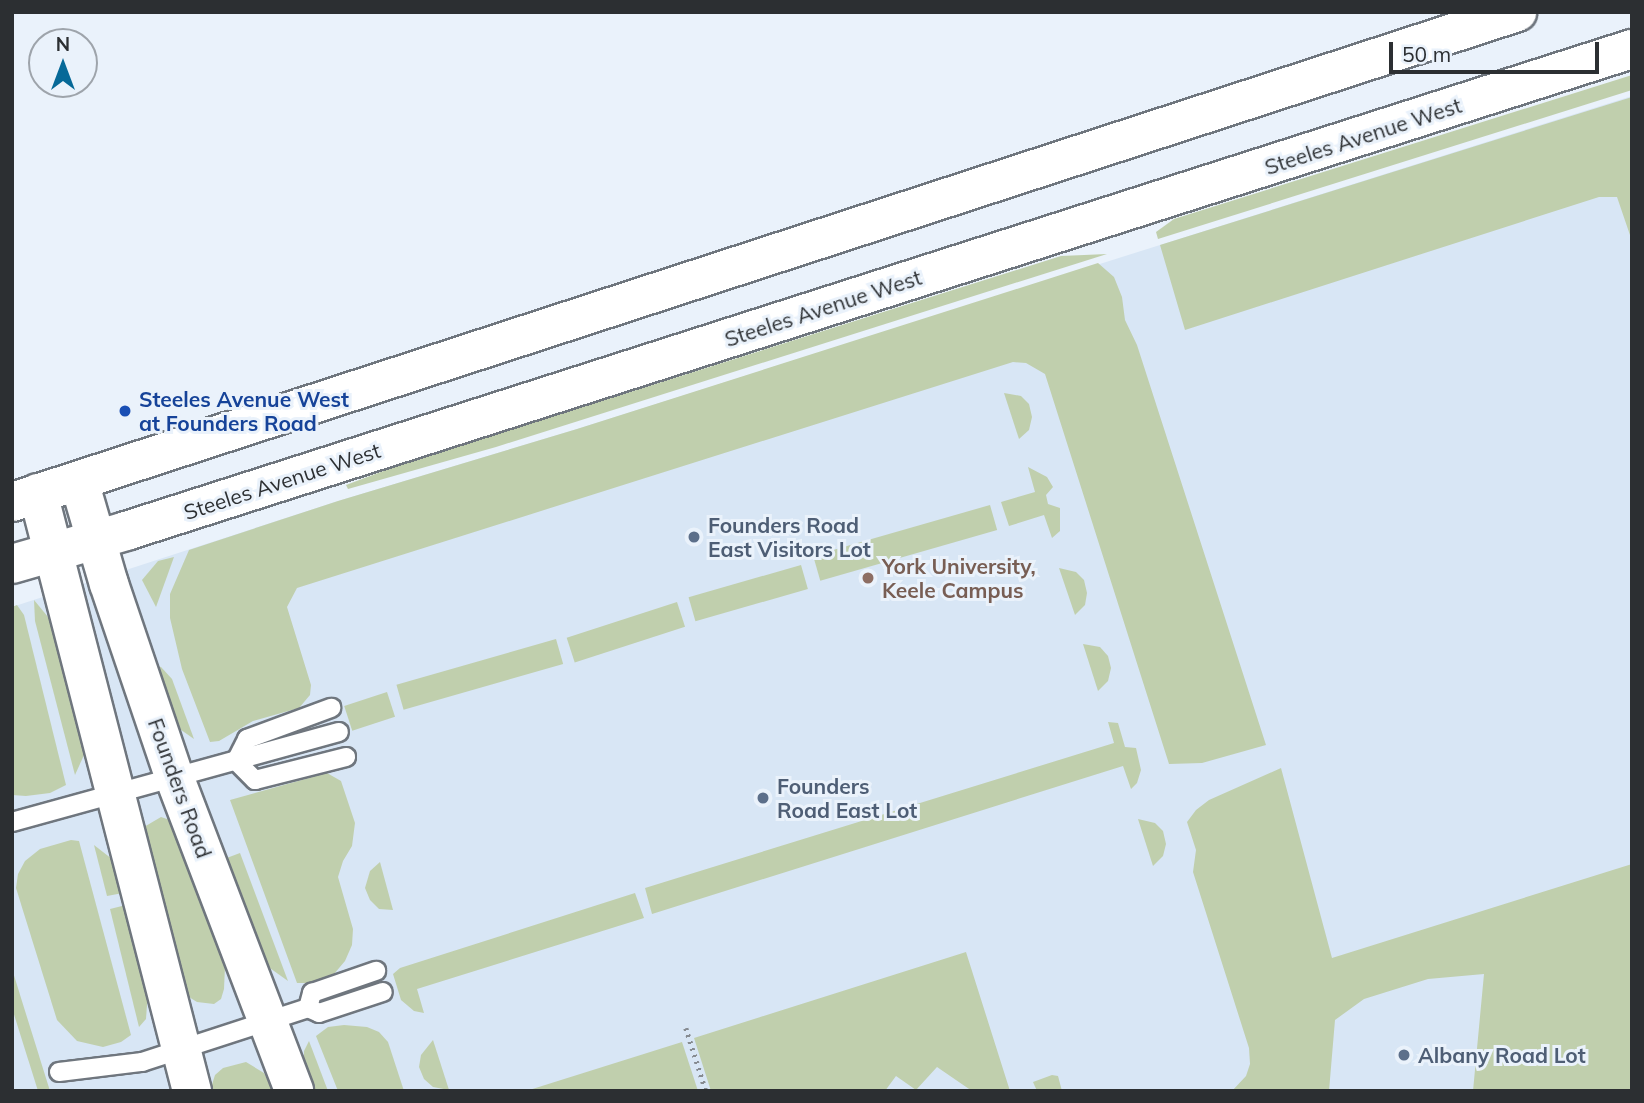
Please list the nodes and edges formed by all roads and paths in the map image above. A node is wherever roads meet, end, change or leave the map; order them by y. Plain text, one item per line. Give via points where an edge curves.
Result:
1 (1517, 12) edge
2 (1632, 50) edge
3 (79, 481) junction
4 (25, 497) edge
5 (97, 540) junction
6 (54, 551) junction
7 (12, 564) edge
8 (331, 708) dead end
9 (339, 732) dead end
10 (346, 757) dead end
11 (236, 761) junction
12 (174, 776) junction
13 (113, 794) junction
14 (12, 822) edge
15 (376, 971) dead end
16 (383, 992) dead end
17 (308, 1008) junction
18 (267, 1021) junction
19 (686, 1028) dead end
20 (182, 1049) junction
21 (59, 1072) dead end
22 (192, 1091) edge
23 (293, 1091) edge
24 (706, 1091) edge

1 - 3 main road
2 - 5 main road, Steeles Avenue West
3 - 4 main road
3 - 5 main road, Founders Road
4 - 6 main road
5 - 6 main road, Steeles Avenue West
5 - 12 main road, Founders Road
6 - 7 main road, Steeles Avenue West
6 - 13 main road
8 - 11 lane via 247,738
9 - 11 lane
10 - 11 lane via 255,780
11 - 12 lane
12 - 13 lane
12 - 18 main road, Founders Road
13 - 14 lane
13 - 20 main road
15 - 17 lane via 313,993
16 - 17 lane via 319,1013
17 - 18 lane
18 - 20 lane
18 - 23 main road, Founders Road
19 - 24 path
20 - 21 lane via 142,1062
20 - 22 main road

